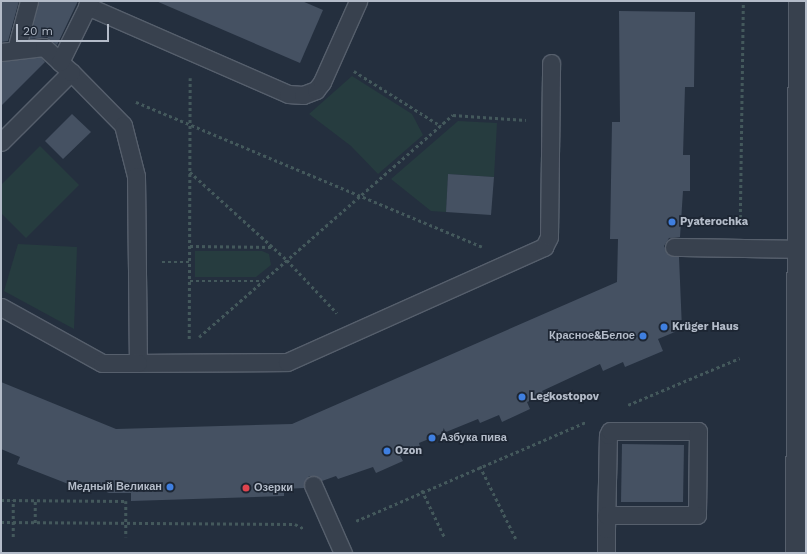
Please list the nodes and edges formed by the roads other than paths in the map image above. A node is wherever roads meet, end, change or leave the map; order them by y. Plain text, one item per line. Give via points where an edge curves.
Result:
1 (29, 1) edge
2 (358, 1) edge
3 (800, 1) edge
4 (88, 4) edge
5 (8, 51) edge
6 (551, 63) dead end
7 (65, 67) junction
8 (803, 105) edge
9 (1, 142) edge
10 (674, 247) dead end
11 (802, 255) edge
12 (1, 307) edge
13 (138, 363) junction
14 (313, 485) dead end
15 (606, 515) junction
16 (343, 553) edge
17 (606, 553) edge
18 (797, 553) edge

1 - 5 lane
2 - 4 lane via 322,82 316,90 303,95 288,94
3 - 8 street
4 - 7 lane
5 - 7 lane via 44,47
6 - 13 lane via 549,236 544,247 518,261 287,362
7 - 9 lane
7 - 13 lane via 123,125 136,176
8 - 11 street
10 - 11 lane
11 - 18 street
12 - 13 lane via 102,363
14 - 16 lane
15 - 15 lane via 610,431 698,431 697,515
15 - 17 lane

